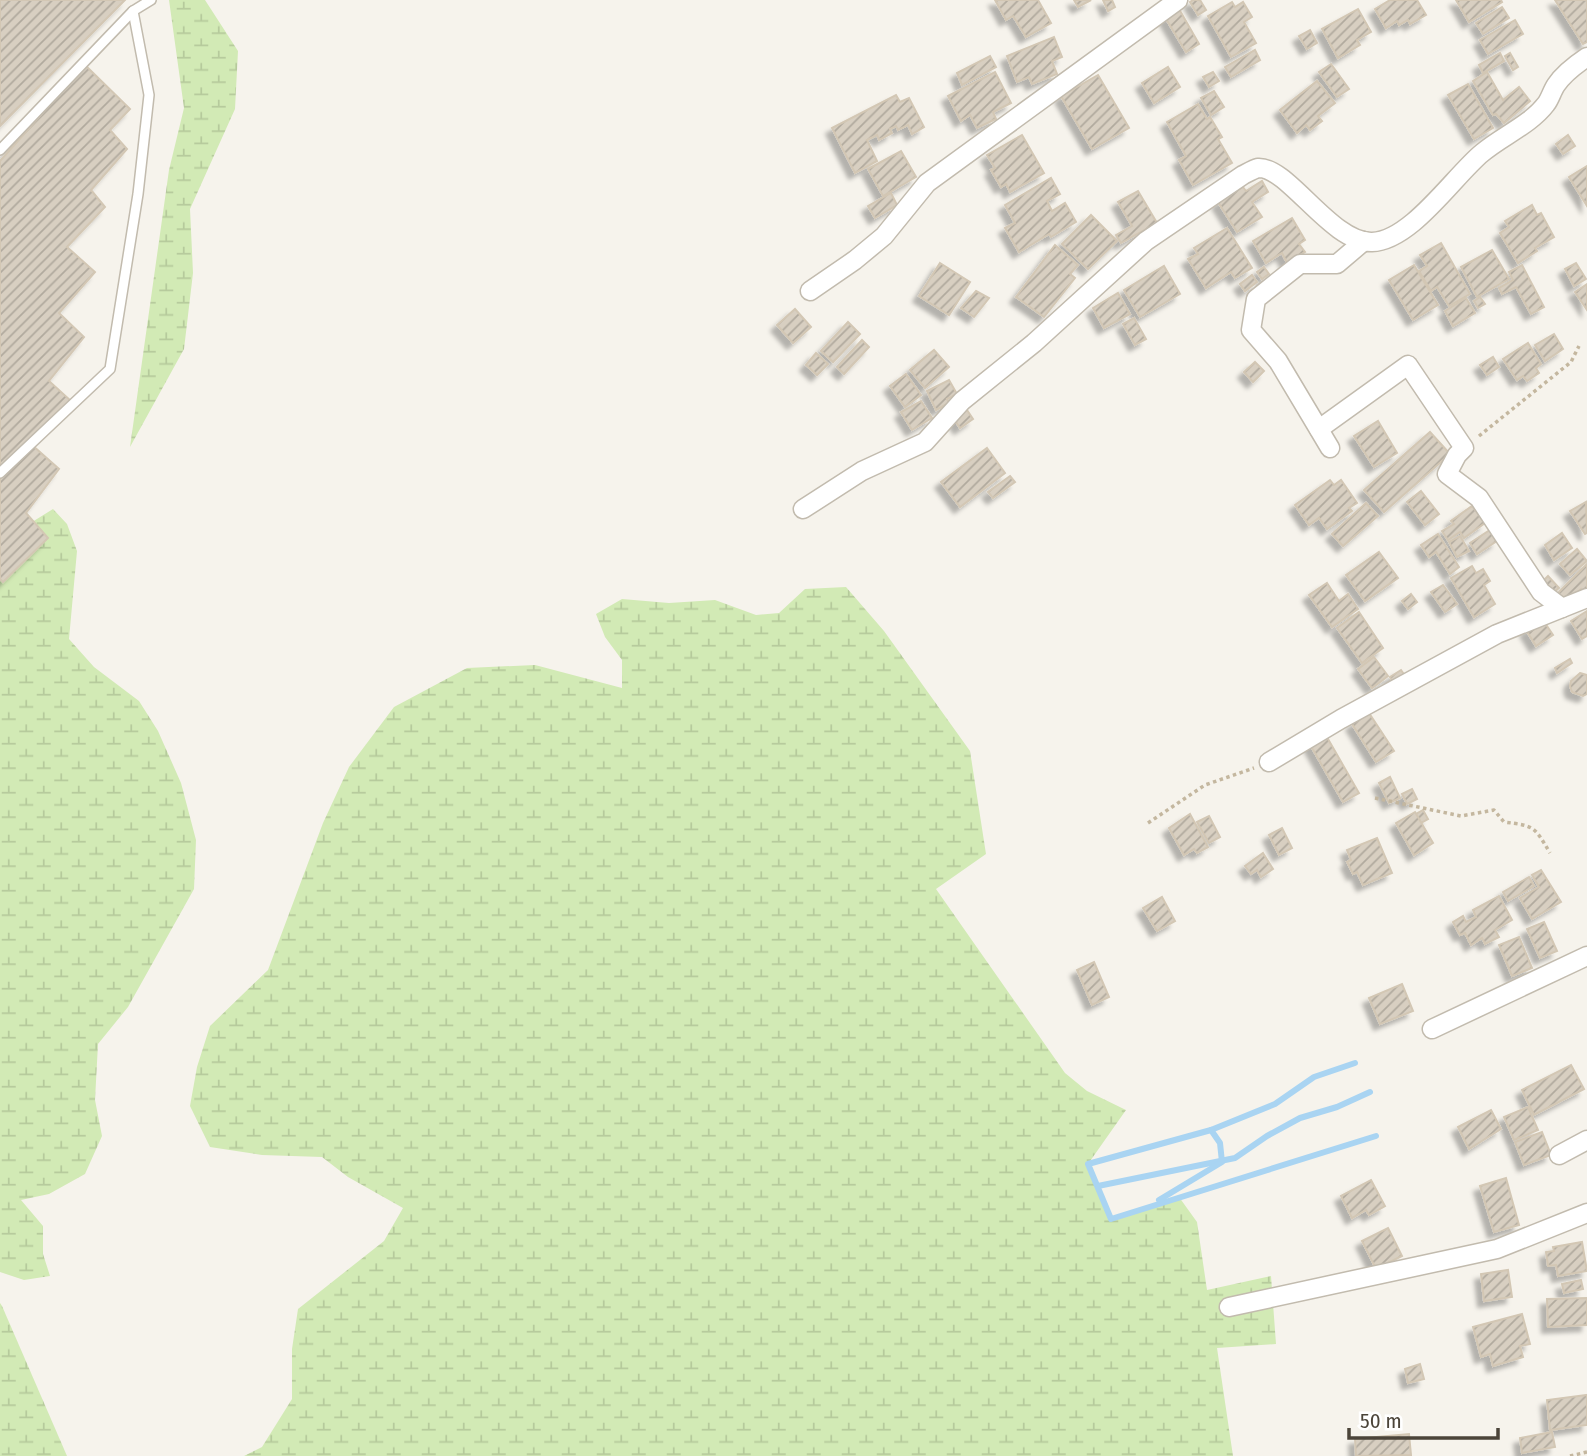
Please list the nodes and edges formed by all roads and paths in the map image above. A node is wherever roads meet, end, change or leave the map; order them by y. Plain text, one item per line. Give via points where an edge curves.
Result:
1 (151, 0) edge
2 (1178, 0) edge
3 (132, 11) junction
4 (1587, 57) edge
5 (0, 150) edge
6 (1364, 241) junction
7 (810, 291) dead end
8 (1579, 346) dead end
9 (1319, 429) junction
10 (1330, 448) dead end
11 (1464, 448) junction
12 (0, 472) edge
13 (803, 509) dead end
14 (1587, 598) edge
15 (1562, 608) junction
16 (1269, 762) joint
17 (1375, 798) dead end
18 (1148, 823) dead end
19 (1550, 853) dead end
20 (1587, 956) edge
21 (1432, 1029) dead end
22 (1587, 1140) edge
23 (1559, 1154) dead end
24 (1587, 1213) edge
25 (1229, 1307) dead end
26 (1587, 1452) edge
27 (1570, 1456) edge

1 - 3 lane
2 - 7 street via 927,183 884,236
3 - 5 lane
3 - 12 lane via 149,95 110,369
4 - 6 street via 1570,68 1541,109 1480,154 1424,213 1389,237
6 - 9 street via 1337,264 1300,264 1256,299 1251,330 1278,361
6 - 13 street via 1355,240 1330,222 1267,170 1258,168 1243,175 1146,241 962,401 925,442 862,471
8 - 11 path via 1572,362
9 - 10 street
9 - 11 street via 1408,365
11 - 15 street via 1447,474 1479,498 1541,592
14 - 15 street
15 - 16 street via 1497,634
16 - 18 path via 1205,785
17 - 19 path via 1461,816 1494,810 1503,822 1529,825
20 - 21 street
22 - 23 street
24 - 25 street via 1497,1249
26 - 27 path

